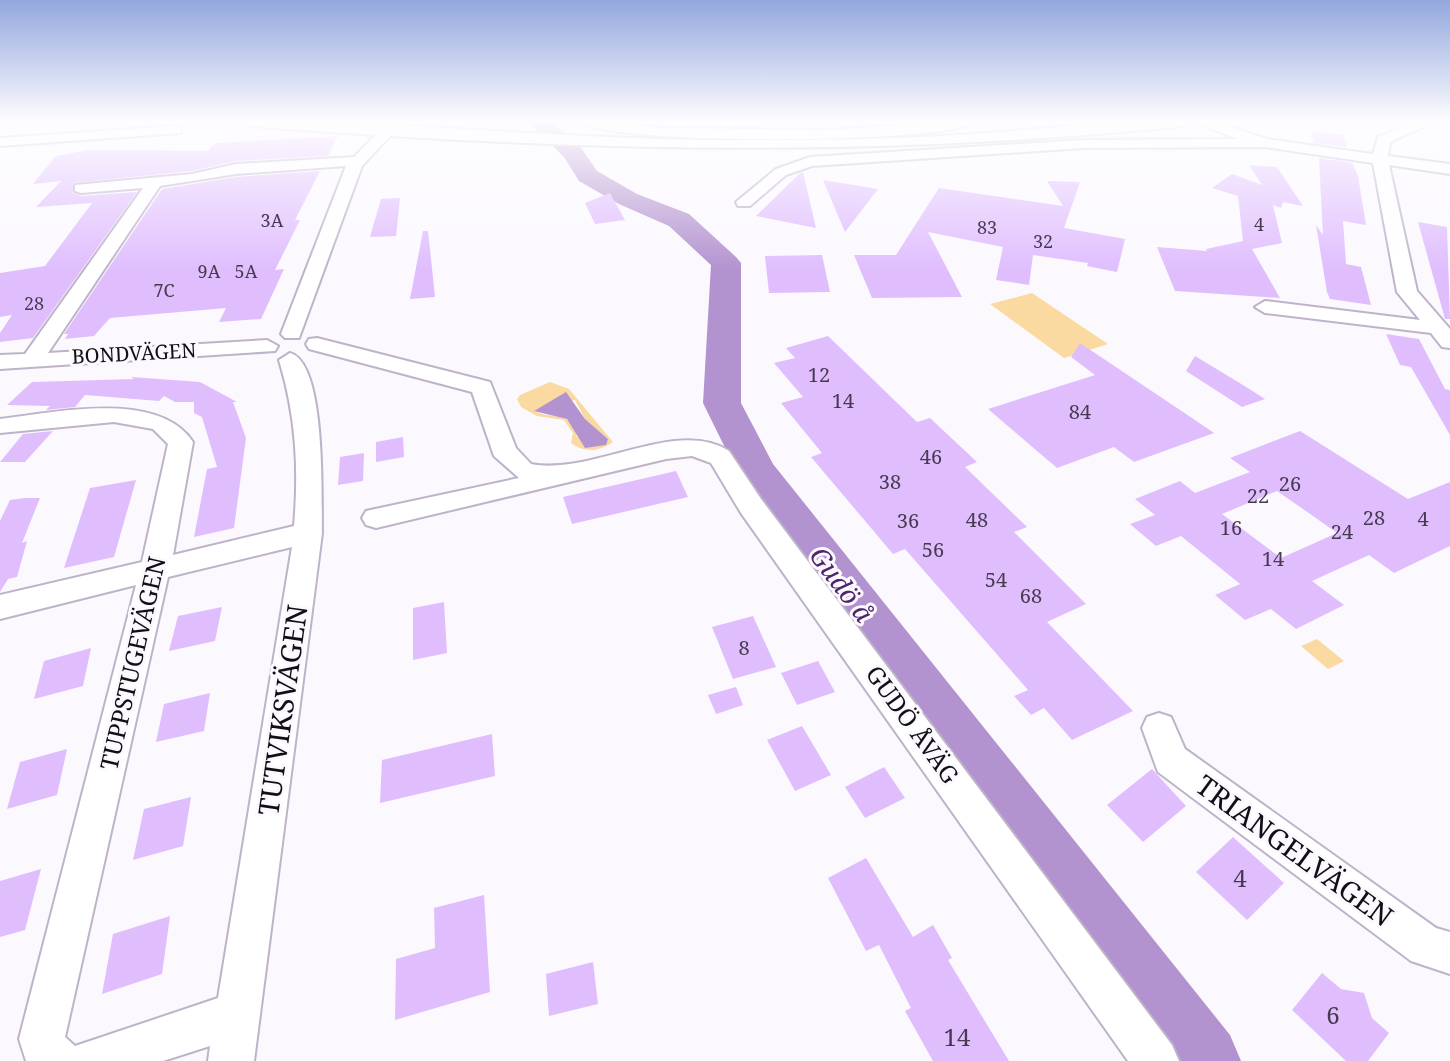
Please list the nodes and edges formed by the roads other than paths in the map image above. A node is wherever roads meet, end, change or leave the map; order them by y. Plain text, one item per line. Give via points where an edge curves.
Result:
1 (229, 171) edge
2 (352, 171) edge
3 (785, 171) edge
4 (1382, 171) edge
5 (155, 182) junction
6 (81, 188) dead end
7 (744, 202) dead end
8 (1265, 307) dead end
9 (1444, 335) edge
10 (292, 346) junction
11 (32, 360) junction
12 (0, 362) edge
13 (0, 426) edge
14 (585, 472) junction
15 (376, 518) dead end
16 (308, 533) junction
17 (155, 570) junction
18 (0, 607) edge
19 (1159, 728) dead end
20 (1450, 953) edge
21 (238, 1014) junction
22 (58, 1061) edge
23 (92, 1061) edge
24 (231, 1061) edge
25 (1156, 1061) edge

1 - 5 street
2 - 10 street
3 - 7 street
4 - 9 street via 1407,292
5 - 6 street
5 - 11 street
8 - 9 street
10 - 11 street, BONDVÄGEN
10 - 14 street, GUDÖ ÅVÄG via 383,357 482,387 508,458 530,474
10 - 16 street, TUTVIKSVÄGEN via 309,417
11 - 12 street, BONDVÄGEN
13 - 17 street, TUPPSTUGEVÄGEN via 114,415 161,423 181,442
14 - 15 street
14 - 25 street, GUDÖ ÅVÄG via 663,452 710,451 727,462 748,503
16 - 17 street
16 - 21 street, TUTVIKSVÄGEN
17 - 18 street
17 - 22 street, TUPPSTUGEVÄGEN via 42,1039 45,1050
19 - 20 street, TRIANGELVÄGEN via 1171,760 1426,946
21 - 23 street
21 - 24 street, TUTVIKSVÄGEN

